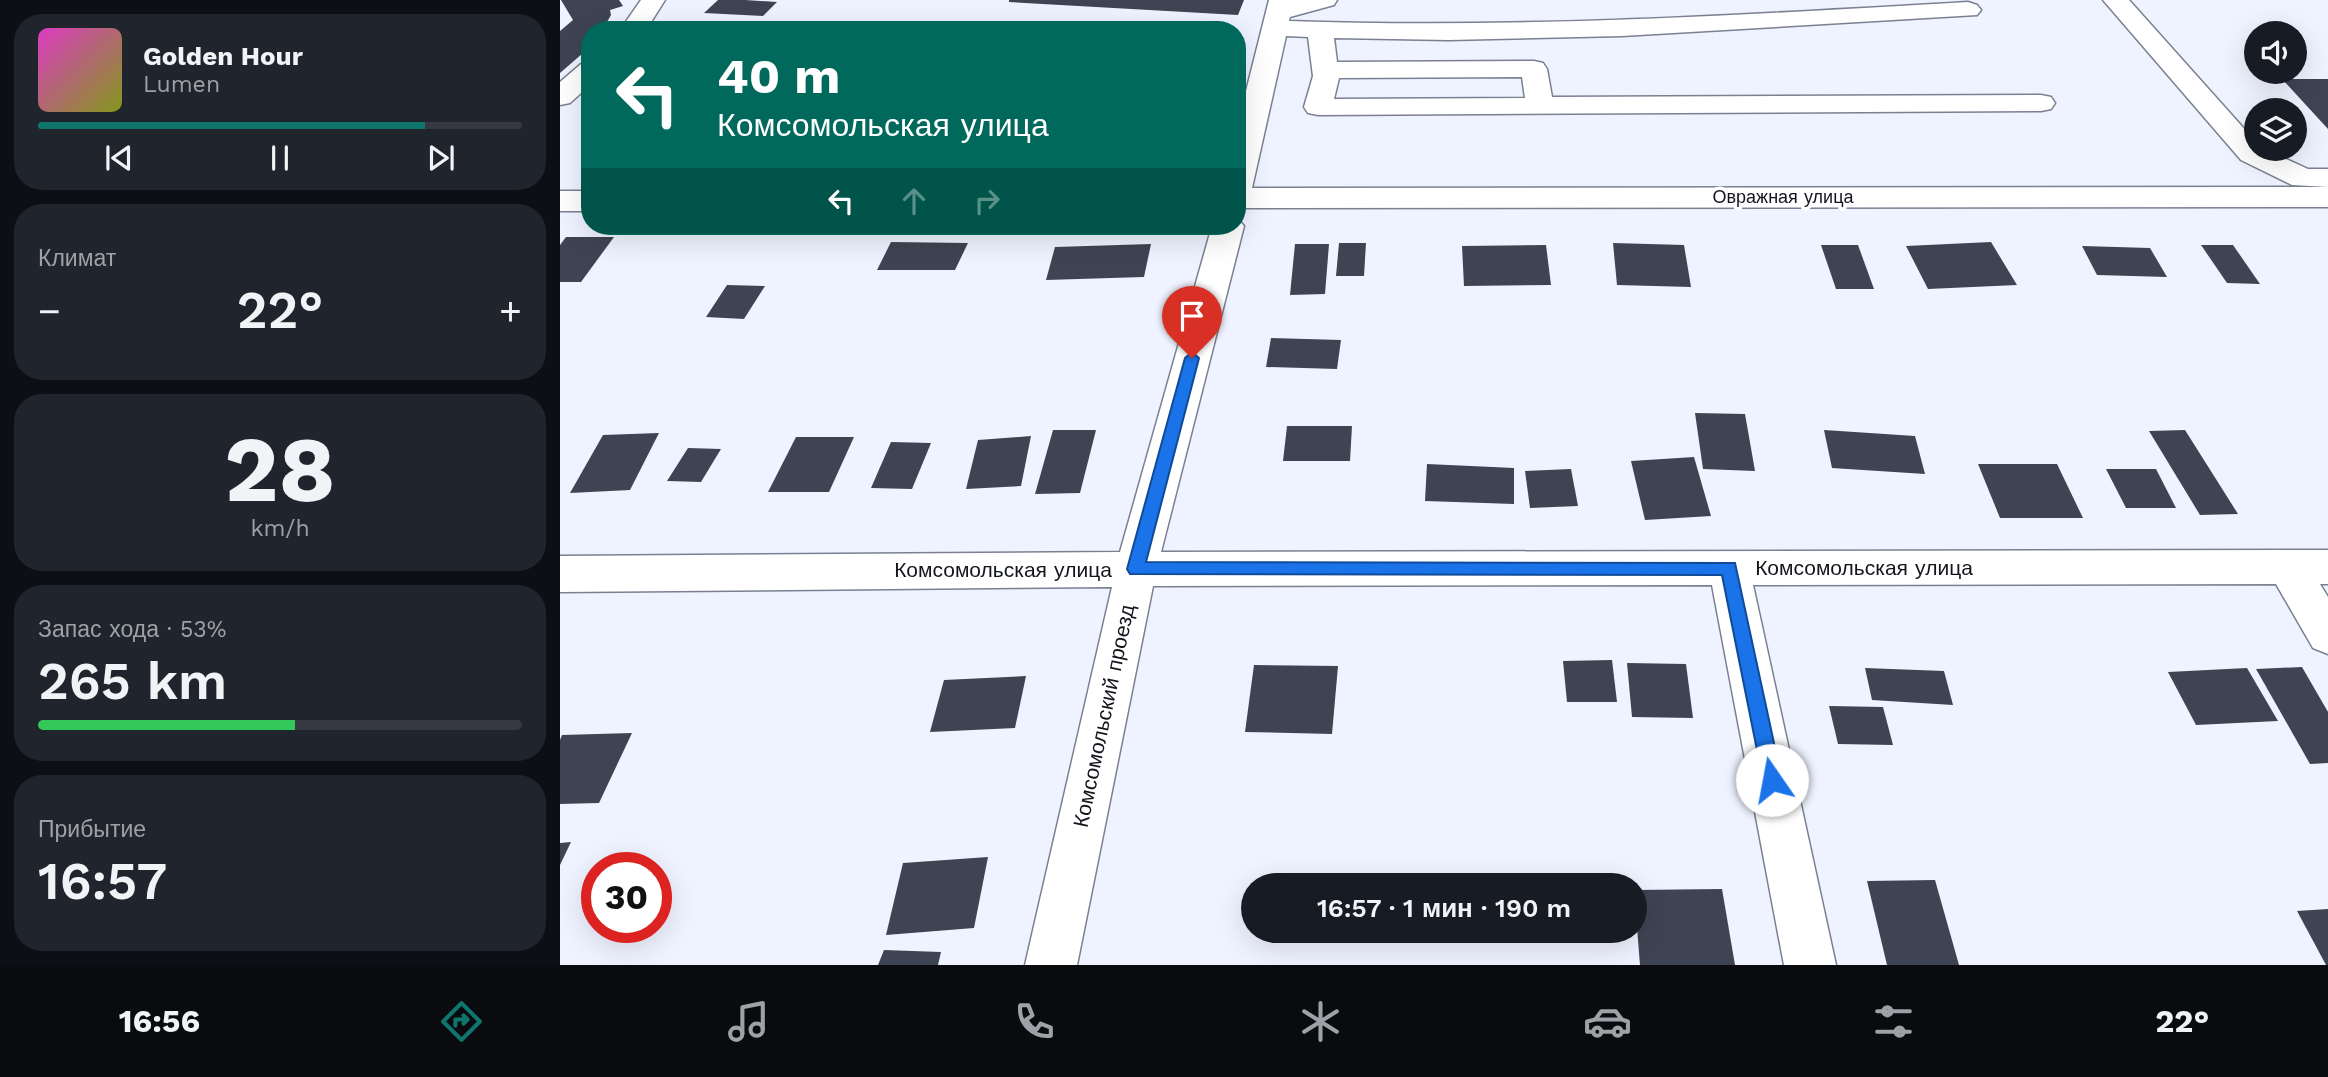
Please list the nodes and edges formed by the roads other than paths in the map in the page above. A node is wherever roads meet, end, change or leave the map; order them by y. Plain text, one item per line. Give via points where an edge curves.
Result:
1 (653, 0) edge
2 (1325, 0) edge
3 (2115, 0) edge
4 (1968, 10) dead end
5 (1279, 13) edge
6 (642, 21) edge
7 (1320, 31) junction
8 (1325, 70) junction
9 (581, 78) edge
10 (560, 97) edge
11 (2042, 103) dead end
12 (1540, 106) junction
13 (1246, 151) edge
14 (2328, 178) edge
15 (2328, 197) edge
16 (1246, 198) edge
17 (560, 201) edge
18 (581, 201) edge
19 (1225, 235) edge
20 (2308, 567) edge
21 (1729, 568) junction
22 (1136, 569) junction
23 (560, 574) edge
24 (2328, 635) edge
25 (1051, 965) edge
26 (1810, 965) edge

1 - 6 street
2 - 5 street
3 - 14 street via 2251,154 2303,178
4 - 7 street via 1684,26
5 - 7 street
5 - 13 street
7 - 8 street
8 - 12 street via 1534,69
8 - 12 street via 1318,107
9 - 10 street
11 - 12 street
15 - 16 street, Овражная улица
17 - 18 street
19 - 22 street, Комсомольский проезд
20 - 21 street, Комсомольская улица
20 - 24 street
21 - 22 street, Комсомольская улица
21 - 26 street
22 - 23 street, Комсомольская улица
22 - 25 street, Комсомольский проезд

